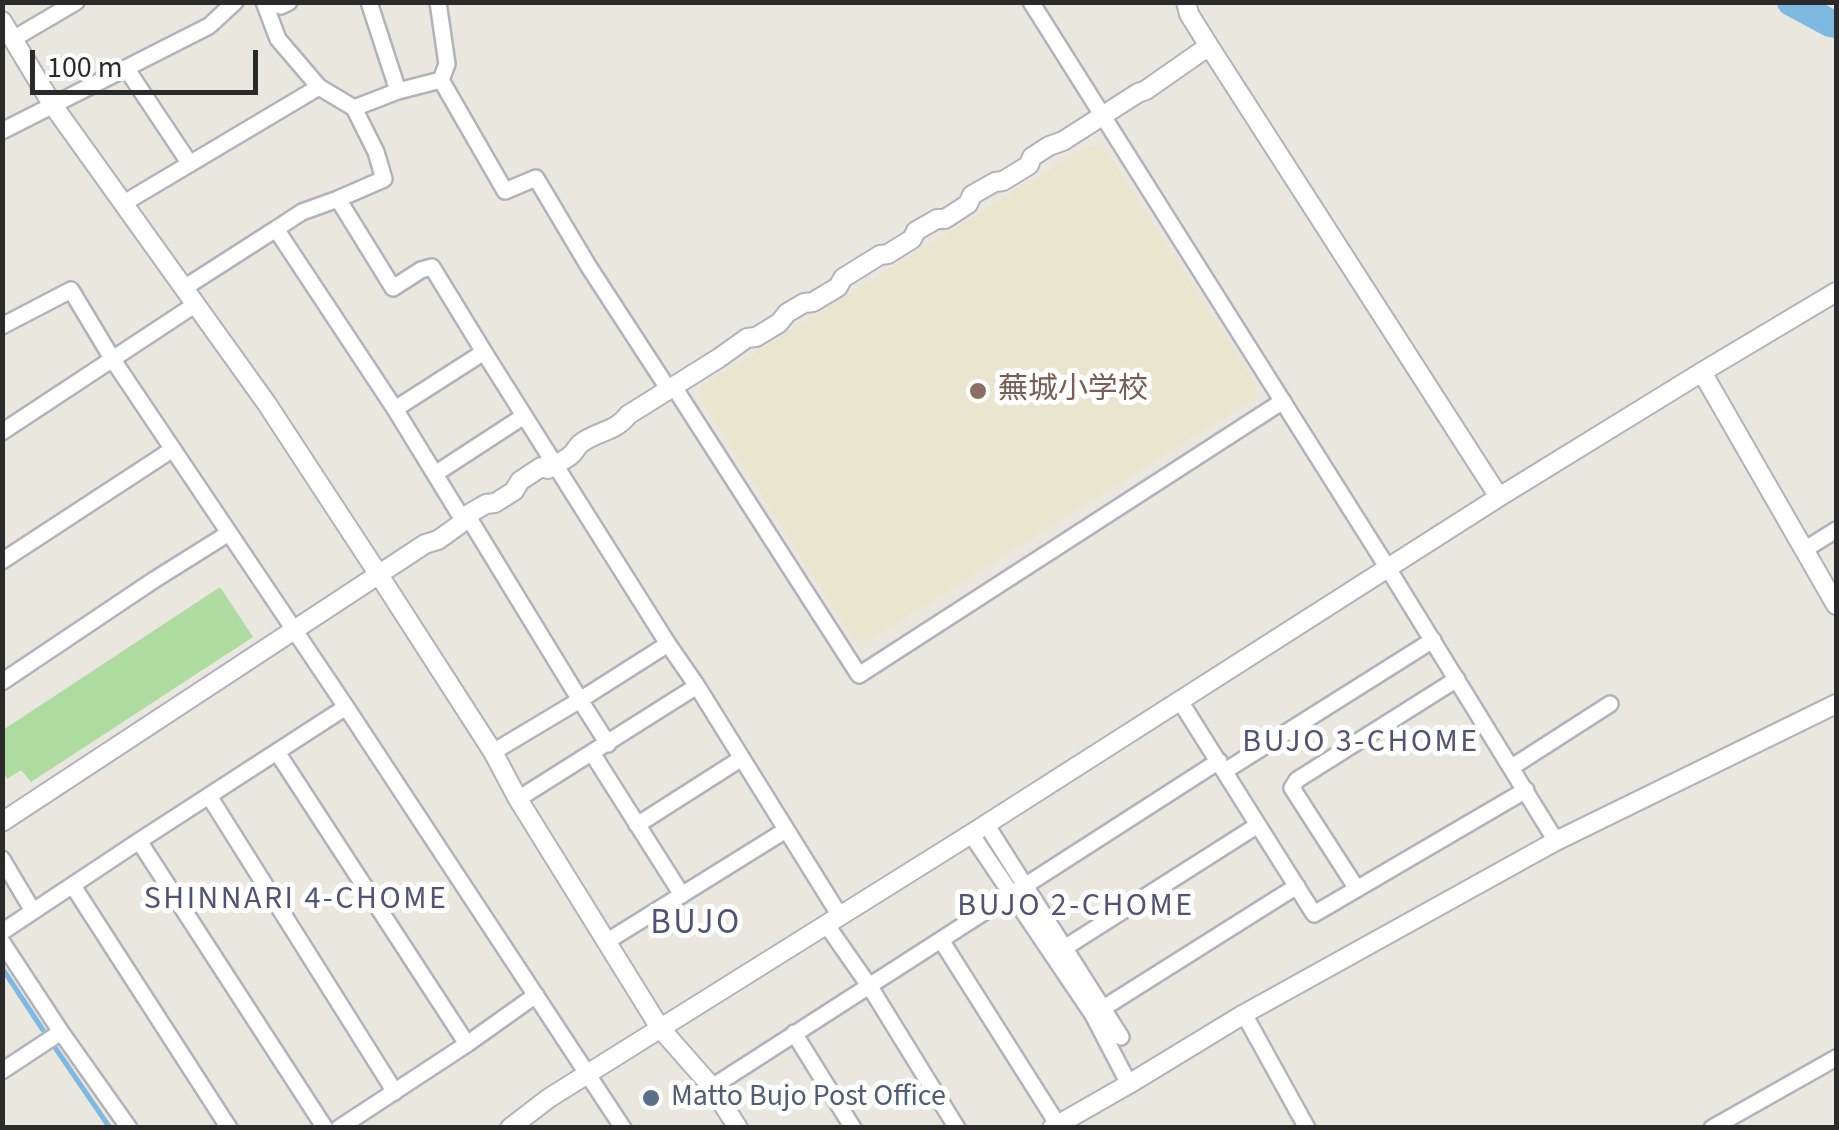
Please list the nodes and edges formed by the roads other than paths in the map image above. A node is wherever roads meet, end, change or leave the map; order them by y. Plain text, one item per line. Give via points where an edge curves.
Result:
1 (76, 2) edge
2 (235, 2) edge
3 (265, 2) edge
4 (289, 2) edge
5 (369, 2) edge
6 (438, 2) edge
7 (1031, 2) edge
8 (1186, 2) edge
9 (2, 21) edge
10 (14, 39) junction
11 (1210, 46) junction
12 (126, 68) junction
13 (441, 80) junction
14 (319, 87) junction
15 (398, 91) junction
16 (52, 104) junction
17 (354, 108) junction
18 (1102, 117) junction
19 (2, 131) edge
20 (190, 164) junction
21 (338, 200) junction
22 (124, 204) junction
23 (276, 230) junction
24 (184, 288) junction
25 (1836, 292) edge
26 (196, 304) junction
27 (5, 319) edge
28 (484, 352) junction
29 (113, 360) junction
30 (1702, 372) junction
31 (672, 388) junction
32 (1283, 401) junction
33 (395, 409) junction
34 (524, 416) junction
35 (2, 432) edge
36 (174, 450) junction
37 (556, 464) junction
38 (435, 474) junction
39 (1499, 497) junction
40 (465, 518) junction
41 (1836, 530) edge
42 (229, 533) junction
43 (1812, 545) dead end
44 (2, 561) edge
45 (1389, 570) junction
46 (379, 574) junction
47 (1836, 605) edge
48 (294, 630) junction
49 (1432, 640) junction
50 (668, 644) junction
51 (1457, 678) junction
52 (2, 682) edge
53 (697, 686) junction
54 (580, 700) junction
55 (1180, 700) junction
56 (1610, 704) dead end
57 (1836, 704) edge
58 (346, 706) junction
59 (608, 744) junction
60 (277, 752) junction
61 (493, 752) junction
62 (592, 753) junction
63 (742, 758) junction
64 (1222, 766) junction
65 (1512, 767) junction
66 (1526, 790) junction
67 (209, 796) junction
68 (518, 799) junction
69 (2, 822) edge
70 (638, 825) junction
71 (1258, 825) junction
72 (979, 829) junction
73 (786, 830) junction
74 (139, 840) junction
75 (1556, 842) junction
76 (2, 859) edge
77 (73, 886) junction
78 (1297, 886) junction
79 (1357, 888) junction
80 (1019, 892) junction
81 (682, 895) junction
82 (34, 910) junction
83 (833, 920) junction
84 (2, 932) edge
85 (941, 940) junction
86 (2, 942) edge
87 (606, 942) junction
88 (1059, 951) junction
89 (870, 988) junction
90 (536, 995) junction
91 (1099, 1011) junction
92 (1244, 1014) junction
93 (660, 1028) junction
94 (61, 1032) junction
95 (794, 1032) junction
96 (1121, 1036) dead end
97 (467, 1044) junction
98 (1836, 1058) edge
99 (2, 1071) edge
100 (589, 1073) junction
101 (1130, 1084) junction
102 (712, 1087) junction
103 (395, 1092) junction
104 (365, 1121) edge
105 (1057, 1126) edge
106 (129, 1128) edge
107 (229, 1128) edge
108 (326, 1128) edge
109 (339, 1128) edge
110 (510, 1128) edge
111 (623, 1128) edge
112 (738, 1128) edge
113 (853, 1128) edge
114 (958, 1128) edge
115 (1307, 1128) edge
116 (1712, 1128) edge

1 - 10 street
2 - 12 street via 209,26
3 - 4 street
3 - 14 street via 278,39
5 - 15 street
6 - 13 street via 447,64
7 - 18 street
8 - 11 street
9 - 10 street
10 - 16 street
11 - 18 street
11 - 39 street
12 - 16 street
12 - 20 street
13 - 15 street
13 - 31 street via 506,191 536,178
14 - 17 street
14 - 20 street
15 - 17 street
16 - 19 street
16 - 22 street
17 - 21 street via 384,179
18 - 31 street
18 - 32 street
20 - 22 street
21 - 23 street
21 - 28 street via 394,288 432,267
22 - 24 street
23 - 24 street
23 - 33 street
24 - 26 street
25 - 30 street
26 - 29 street
26 - 46 street
27 - 29 street via 71,290
28 - 33 street
28 - 34 street
29 - 35 street
29 - 36 street
30 - 39 street
30 - 47 street
31 - 32 street via 859,675
31 - 37 street
32 - 45 street
33 - 38 street
34 - 37 street
34 - 38 street
36 - 42 street
36 - 44 street
37 - 40 street via 541,467 514,492
37 - 50 street
38 - 40 street
39 - 45 street
40 - 46 street
40 - 54 street
41 - 43 street
42 - 48 street
42 - 52 street
45 - 49 street
45 - 55 street
46 - 48 street
46 - 61 street
48 - 58 street
48 - 69 street
49 - 51 street
49 - 64 street
50 - 53 street
50 - 54 street
51 - 65 street
51 - 79 street via 1292,788
53 - 59 street
53 - 63 street
54 - 59 street
54 - 61 street
55 - 64 street
55 - 72 street
56 - 65 street
57 - 75 street
58 - 60 street
58 - 90 street
59 - 62 street
60 - 67 street
60 - 97 street
61 - 68 street
62 - 68 street
62 - 70 street
63 - 70 street
63 - 73 street
64 - 71 street
64 - 80 street
65 - 66 street
66 - 75 street
66 - 79 street
67 - 74 street
67 - 103 street
68 - 87 street
70 - 81 street
71 - 78 street
71 - 88 street
72 - 80 street
72 - 83 street
73 - 81 street
73 - 83 street
74 - 77 street
74 - 108 street
75 - 92 street
76 - 82 street
77 - 82 street
77 - 107 street
78 - 79 street via 1314,914
78 - 91 street
80 - 85 street
80 - 88 street
81 - 87 street
82 - 84 street
83 - 89 street
83 - 93 street
85 - 89 street
85 - 105 street
86 - 94 street
87 - 93 street
88 - 91 street
89 - 95 street
89 - 114 street
90 - 97 street
90 - 100 street
91 - 96 street
91 - 101 street
92 - 101 street
92 - 115 street
93 - 100 street
93 - 102 street
94 - 99 street
94 - 106 street
95 - 102 street
95 - 113 street
97 - 103 street
98 - 116 street
100 - 110 street
100 - 111 street
101 - 105 street
102 - 112 street
103 - 104 street
104 - 109 street

